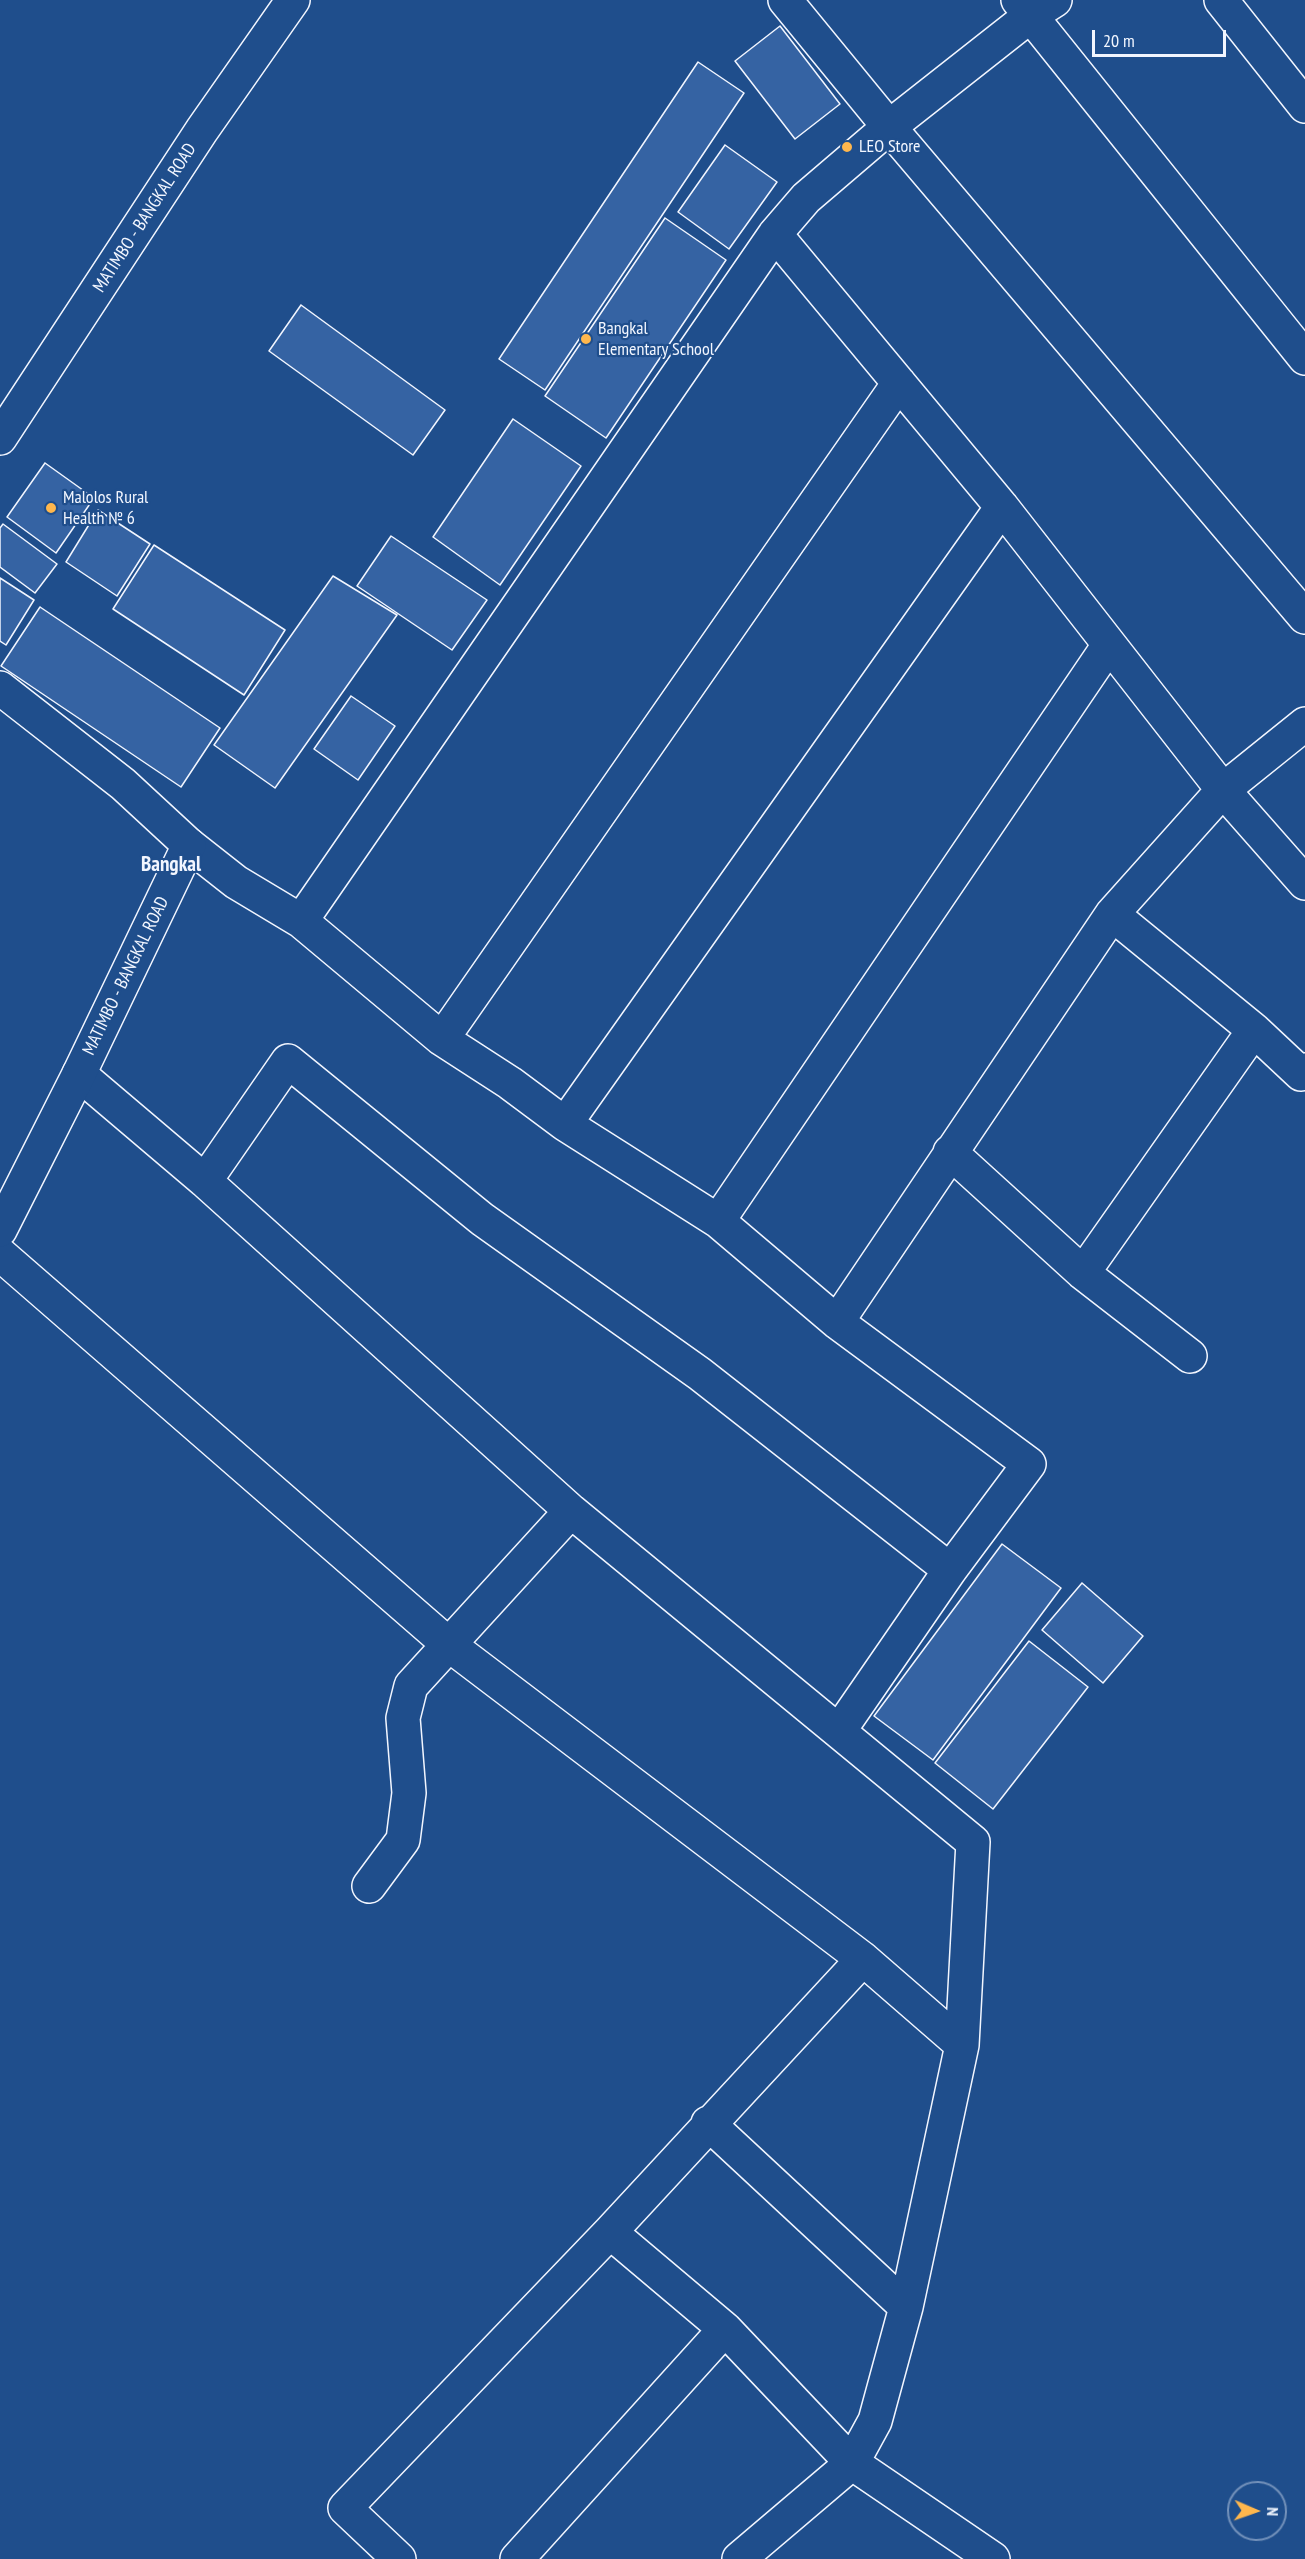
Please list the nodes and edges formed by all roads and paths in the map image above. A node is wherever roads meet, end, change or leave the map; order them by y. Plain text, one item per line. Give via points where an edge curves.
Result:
1 (293, 0) edge
2 (785, 0) edge
3 (1221, 0) edge
4 (1034, 5) edge
5 (1305, 106) edge
6 (888, 127) junction
7 (775, 234) junction
8 (1305, 358) edge
9 (899, 383) junction
10 (0, 438) edge
11 (1002, 507) junction
12 (1305, 617) edge
13 (1109, 645) junction
14 (0, 688) edge
15 (1305, 724) edge
16 (1223, 790) junction
17 (189, 845) junction
18 (1305, 883) edge
19 (1112, 914) junction
20 (301, 921) junction
21 (1254, 1030) junction
22 (442, 1039) junction
23 (1305, 1070) edge
24 (79, 1074) junction
25 (565, 1124) junction
26 (950, 1152) junction
27 (205, 1181) junction
28 (718, 1221) junction
29 (0, 1230) edge
30 (0, 1254) edge
31 (1083, 1273) junction
32 (837, 1322) junction
33 (1190, 1356) dead end
34 (571, 1511) junction
35 (950, 1570) junction
36 (448, 1644) junction
37 (839, 1731) junction
38 (369, 1886) dead end
39 (863, 1959) junction
40 (962, 2045) junction
41 (708, 2123) junction
42 (610, 2232) junction
43 (906, 2307) junction
44 (725, 2329) junction
45 (852, 2463) junction
46 (399, 2559) edge
47 (517, 2559) edge
48 (739, 2559) edge
49 (993, 2559) edge

1 - 10 street, MATIMBO - BANGKAL ROAD via 202,130
2 - 6 street
3 - 5 street
4 - 6 street
4 - 8 street
6 - 7 street via 806,198
6 - 12 street
7 - 9 street
7 - 20 street
9 - 11 street
9 - 22 street
11 - 13 street
11 - 25 street
13 - 16 street
13 - 28 street
14 - 17 street via 123,784
15 - 16 street
16 - 18 street
16 - 19 street
17 - 20 street via 236,882
17 - 24 street, MATIMBO - BANGKAL ROAD
19 - 21 street
19 - 26 street
20 - 22 street
21 - 23 street via 1301,1074
21 - 31 street
22 - 25 street
24 - 27 street
24 - 29 street, MATIMBO - BANGKAL ROAD
25 - 28 street
26 - 31 street
26 - 32 street
27 - 34 street
27 - 35 street via 288,1061 482,1219 700,1374
28 - 32 street
30 - 36 street
31 - 33 street
32 - 35 street via 1029,1464
34 - 36 street
34 - 37 street
35 - 37 street
36 - 38 street via 411,1686 402,1718 409,1793 404,1839
36 - 39 street
37 - 40 street via 973,1842
39 - 40 street
39 - 41 street
40 - 43 street
41 - 42 street
41 - 43 street
42 - 44 street
42 - 46 street via 345,2508
43 - 45 street via 875,2421
44 - 45 street
44 - 47 street
45 - 48 street
45 - 49 street

